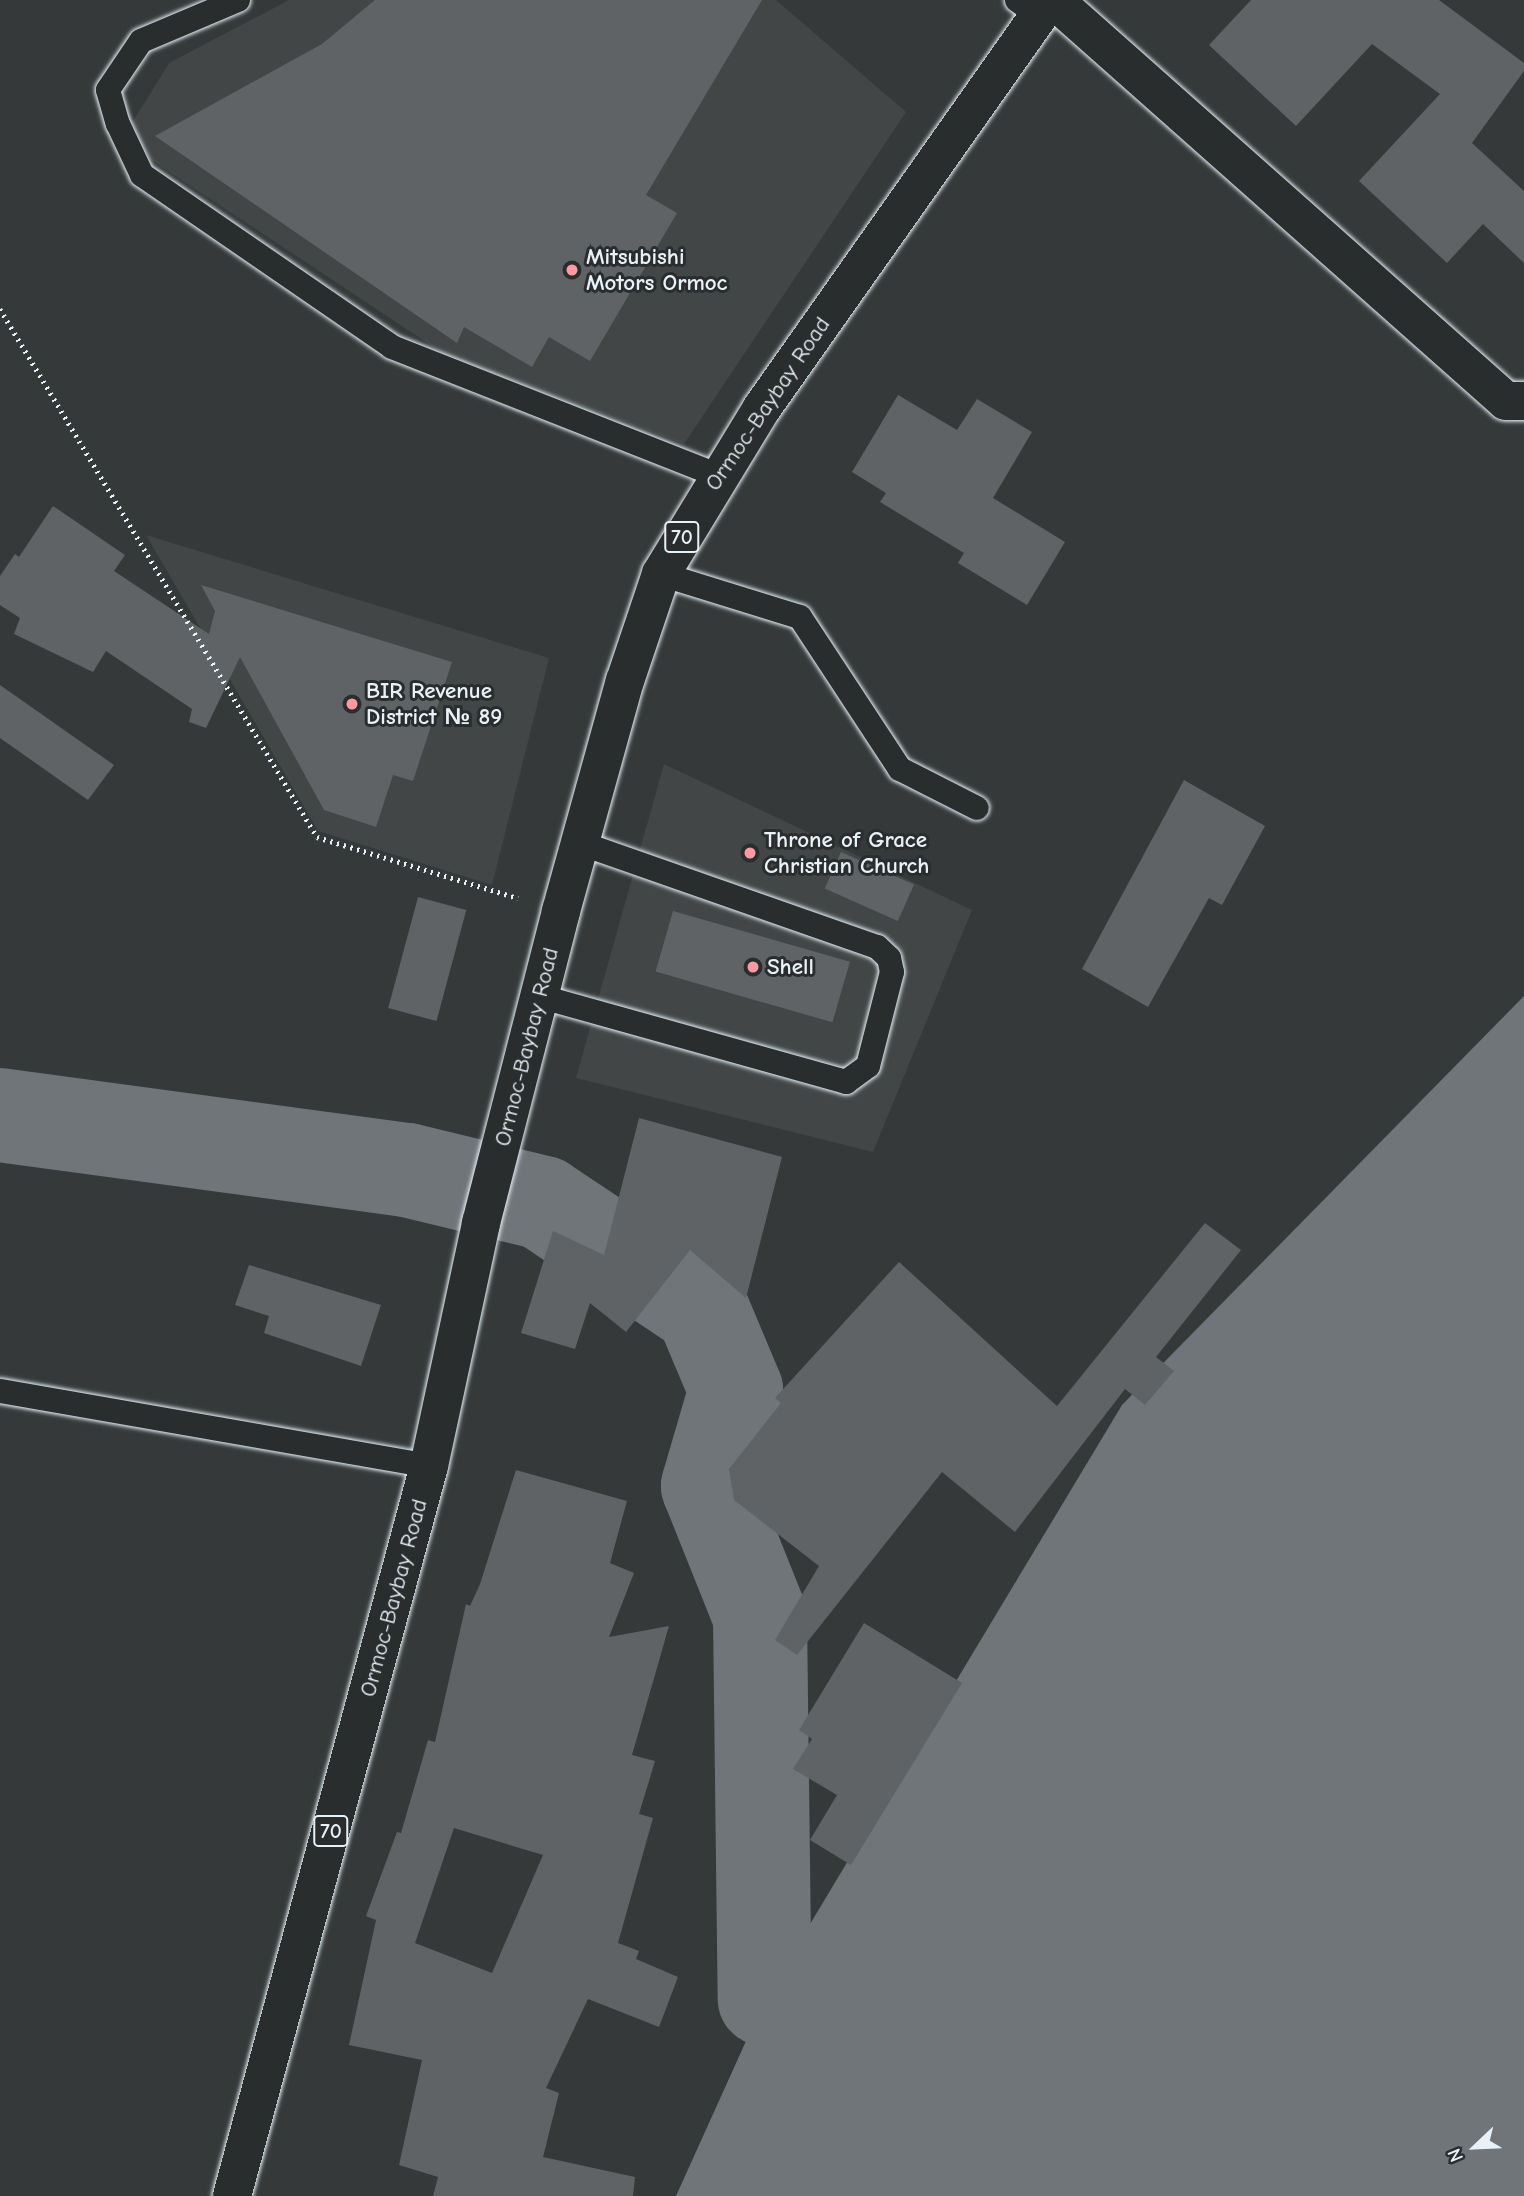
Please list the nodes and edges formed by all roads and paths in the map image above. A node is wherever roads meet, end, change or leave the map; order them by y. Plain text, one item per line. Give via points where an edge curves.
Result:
1 (238, 0) edge
2 (1040, 4) edge
3 (0, 309) edge
4 (1524, 401) edge
5 (717, 475) junction
6 (661, 575) junction
7 (977, 808) dead end
8 (580, 843) junction
9 (561, 911) junction
10 (542, 996) junction
11 (0, 1391) edge
12 (429, 1466) junction
13 (232, 2196) edge

1 - 5 lane via 141,41 108,90 142,175 392,347
2 - 4 main road via 1506,401
2 - 5 main road, Ormoc-Baybay Road / 70
3 - 9 path via 317,837
5 - 6 main road, Ormoc-Baybay Road / 70
6 - 7 lane via 800,617 900,769
6 - 8 main road, Ormoc-Baybay Road / 70
8 - 9 main road, Ormoc-Baybay Road / 70
8 - 10 lane via 877,947 889,958 892,972 868,1066 846,1082
9 - 10 main road, Ormoc-Baybay Road / 70
10 - 12 main road, Ormoc-Baybay Road / 70 via 481,1223
11 - 12 lane
12 - 13 main road, Ormoc-Baybay Road / 70

